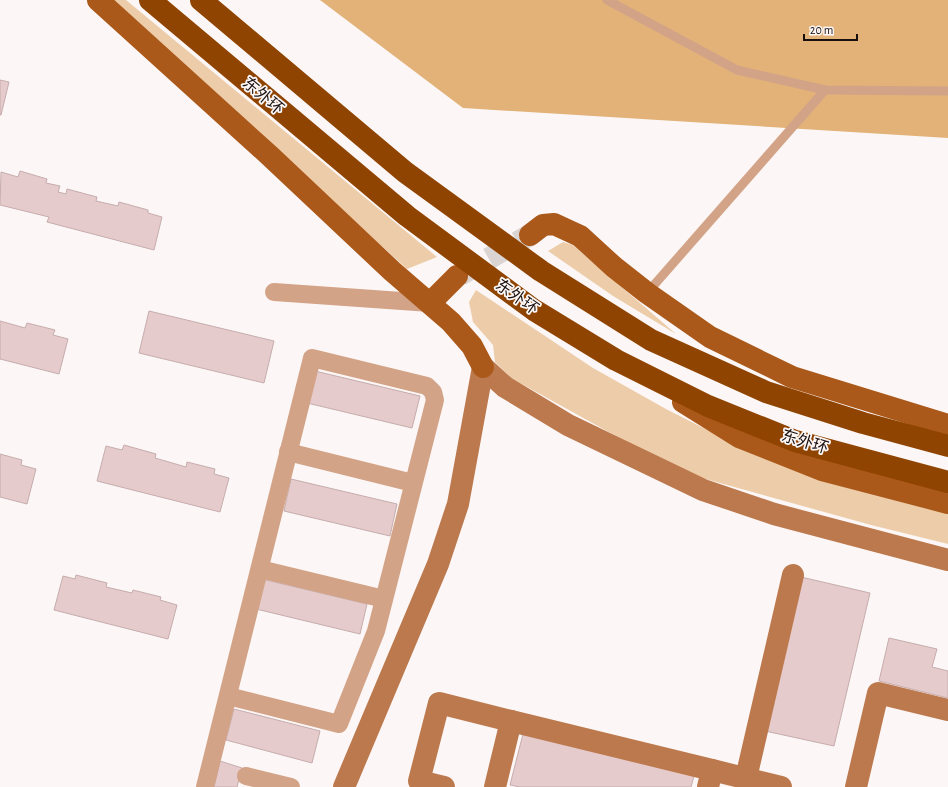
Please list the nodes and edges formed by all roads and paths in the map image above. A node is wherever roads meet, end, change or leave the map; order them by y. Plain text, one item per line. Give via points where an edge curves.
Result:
1 (98, 0) edge
2 (150, 0) edge
3 (201, 0) edge
4 (607, 0) edge
5 (825, 90) junction
6 (948, 91) edge
7 (530, 235) tunnel mouth
8 (457, 276) tunnel mouth
9 (274, 292) dead end
10 (647, 293) junction
11 (430, 303) junction
12 (710, 337) junction
13 (651, 340) junction
14 (616, 360) junction
15 (483, 367) junction
16 (792, 377) junction
17 (948, 425) edge
18 (948, 437) edge
19 (948, 446) edge
20 (288, 452) junction
21 (948, 482) edge
22 (413, 483) junction
23 (948, 504) edge
24 (948, 560) edge
25 (260, 569) junction
26 (793, 575) dead end
27 (384, 599) junction
28 (228, 696) junction
29 (948, 710) edge
30 (511, 721) junction
31 (246, 776) dead end
32 (710, 778) edge
33 (746, 778) junction
34 (205, 787) edge
35 (291, 787) edge
36 (344, 787) edge
37 (444, 787) edge
38 (495, 787) edge
39 (781, 787) edge
40 (856, 787) edge

1 - 11 main road
2 - 14 highway, 东外环 via 407,216 534,310
3 - 13 highway, 东外环 via 405,172 541,271
4 - 5 lane via 737,70
5 - 6 lane
5 - 10 lane
7 - 10 main road via 543,225 554,224 580,236
8 - 11 main road
9 - 11 street
10 - 12 main road
11 - 15 main road via 472,346
12 - 13 main road via 705,349 699,352
12 - 16 main road
13 - 19 highway, 东外环 via 766,392
14 - 21 highway, 东外环 via 708,406 795,441
14 - 23 main road via 739,437 822,470
15 - 24 street via 506,387 568,425 703,490 774,514
15 - 36 street via 458,504 438,564
16 - 17 main road
16 - 18 main road
20 - 22 street
20 - 22 street via 312,358 427,386 433,392 435,400
20 - 25 street
22 - 27 street
25 - 27 street
25 - 28 street
26 - 33 street
27 - 28 street via 376,631 339,724
28 - 34 street
29 - 40 street via 878,693
30 - 32 street
30 - 37 street via 438,703 420,781
30 - 38 street
31 - 35 street
32 - 33 street
33 - 39 street

